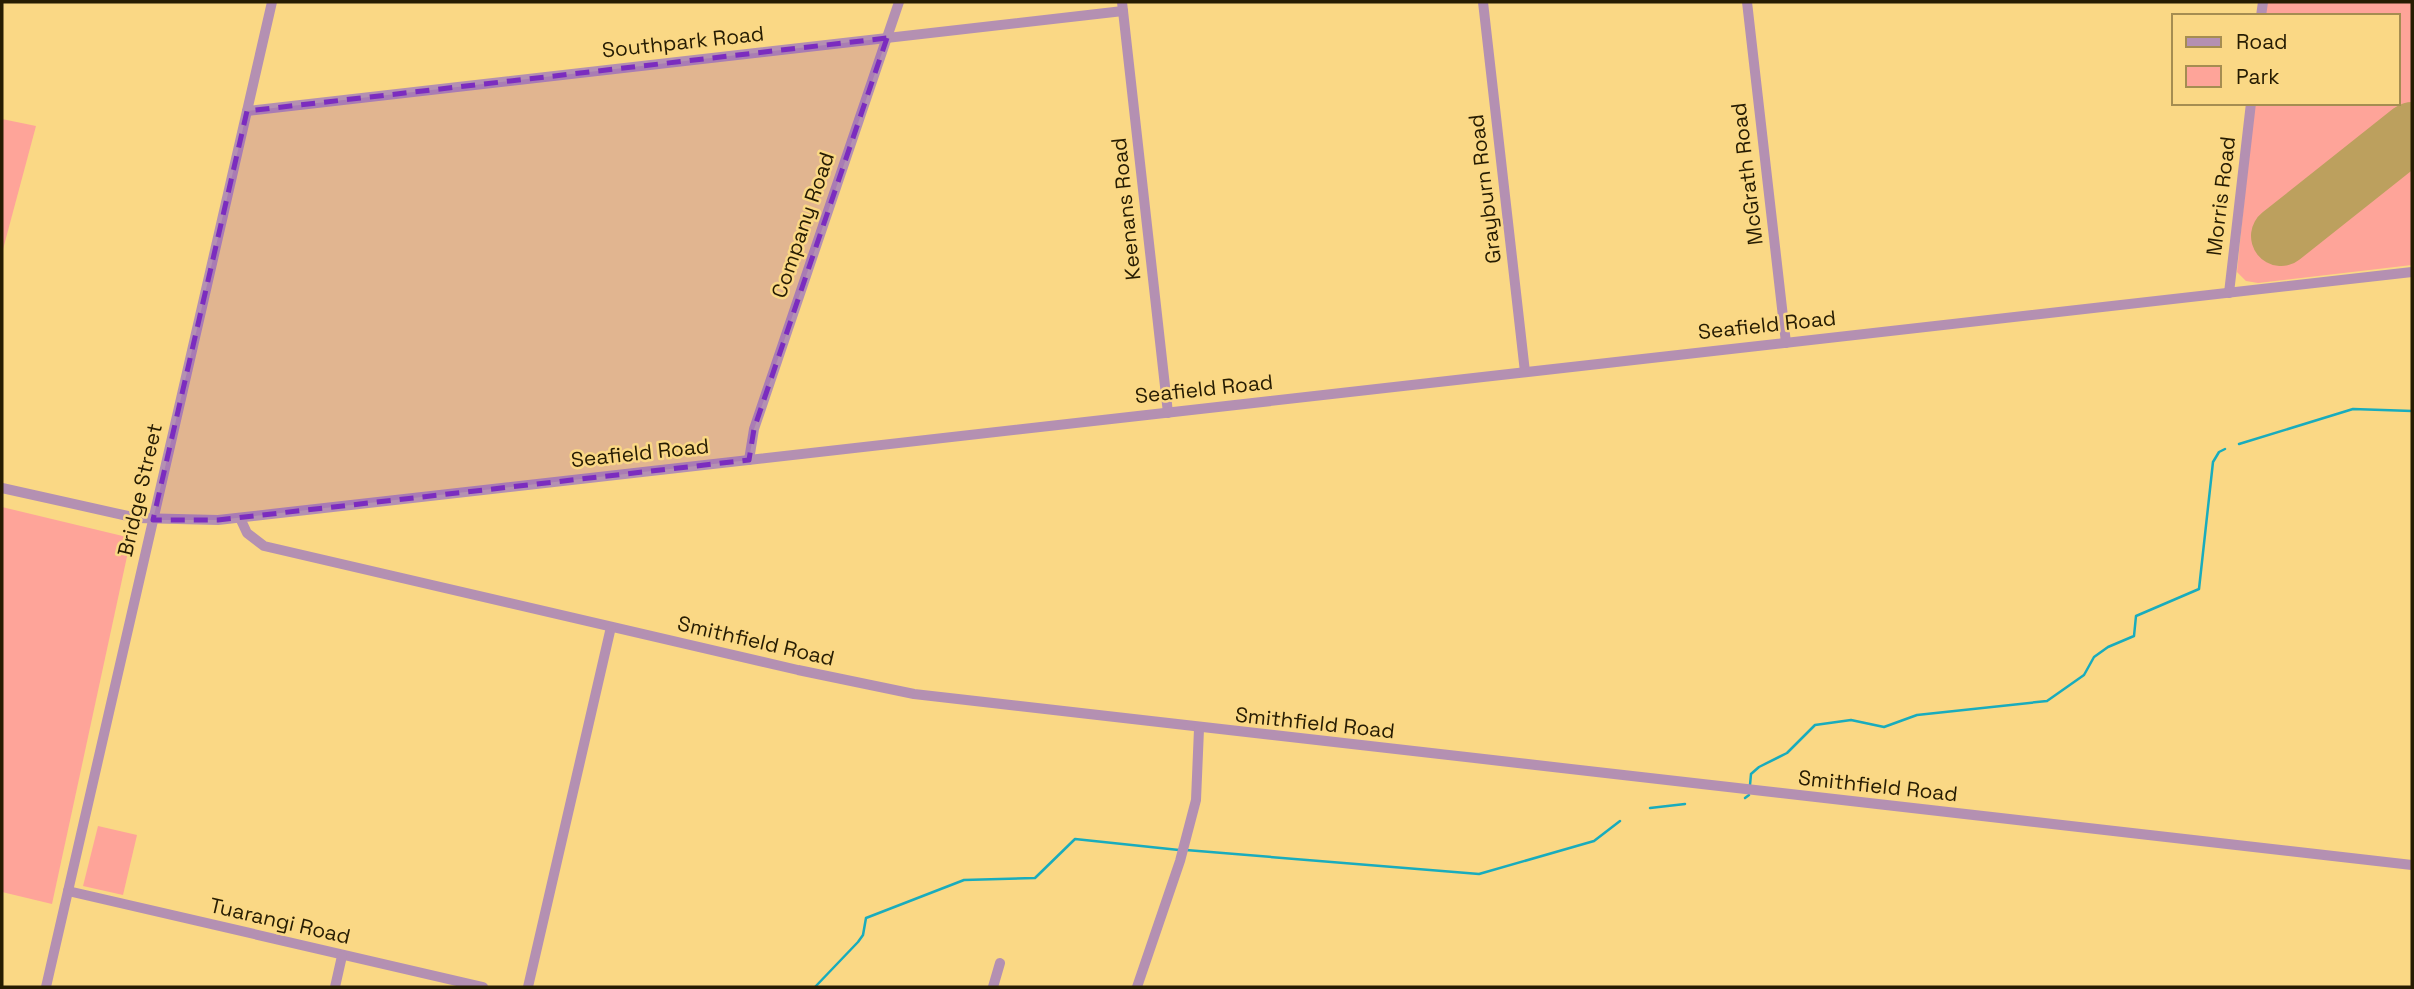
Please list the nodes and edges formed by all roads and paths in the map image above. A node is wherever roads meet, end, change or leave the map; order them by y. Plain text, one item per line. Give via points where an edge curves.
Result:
1 (272, 2) edge
2 (899, 2) edge
3 (1483, 2) edge
4 (1747, 2) edge
5 (1123, 6) edge
6 (887, 38) junction
7 (2251, 105) edge
8 (247, 111) junction
9 (2412, 272) edge
10 (2229, 293) junction
11 (1786, 343) junction
12 (1525, 372) junction
13 (1168, 413) junction
14 (749, 460) junction
15 (2, 488) edge
16 (240, 518) junction
17 (152, 520) junction
18 (611, 627) junction
19 (1199, 729) junction
20 (2412, 865) edge
21 (68, 891) junction
22 (342, 956) junction
23 (1000, 962) dead end
24 (46, 987) edge
25 (335, 987) edge
26 (483, 987) edge
27 (528, 987) edge
28 (993, 987) edge
29 (1137, 987) edge

1 - 8 street, Bridge Street
2 - 6 street, Company Road
3 - 12 street, Grayburn Road
4 - 11 street, McGrath Road
5 - 6 street, Southpark Road
5 - 13 street, Keenans Road
6 - 8 street, Southpark Road
6 - 14 street, Company Road via 754,429
7 - 10 street, Morris Road
8 - 17 street, Bridge Street
9 - 10 street, Seafield Road
10 - 11 street, Seafield Road
11 - 12 street, Seafield Road
12 - 13 street, Seafield Road
13 - 14 street, Seafield Road
14 - 16 street, Seafield Road
15 - 17 street, Seafield Road
16 - 17 street, Seafield Road
16 - 18 street, Smithfield Road via 247,533 264,546
17 - 21 street, Bridge Street
18 - 19 street, Smithfield Road via 915,694
18 - 27 street
19 - 20 street, Smithfield Road
19 - 29 street via 1196,800
21 - 22 street, Tuarangi Road
21 - 24 street, Bridge Street
22 - 25 street
22 - 26 street, Tuarangi Road
23 - 28 street

